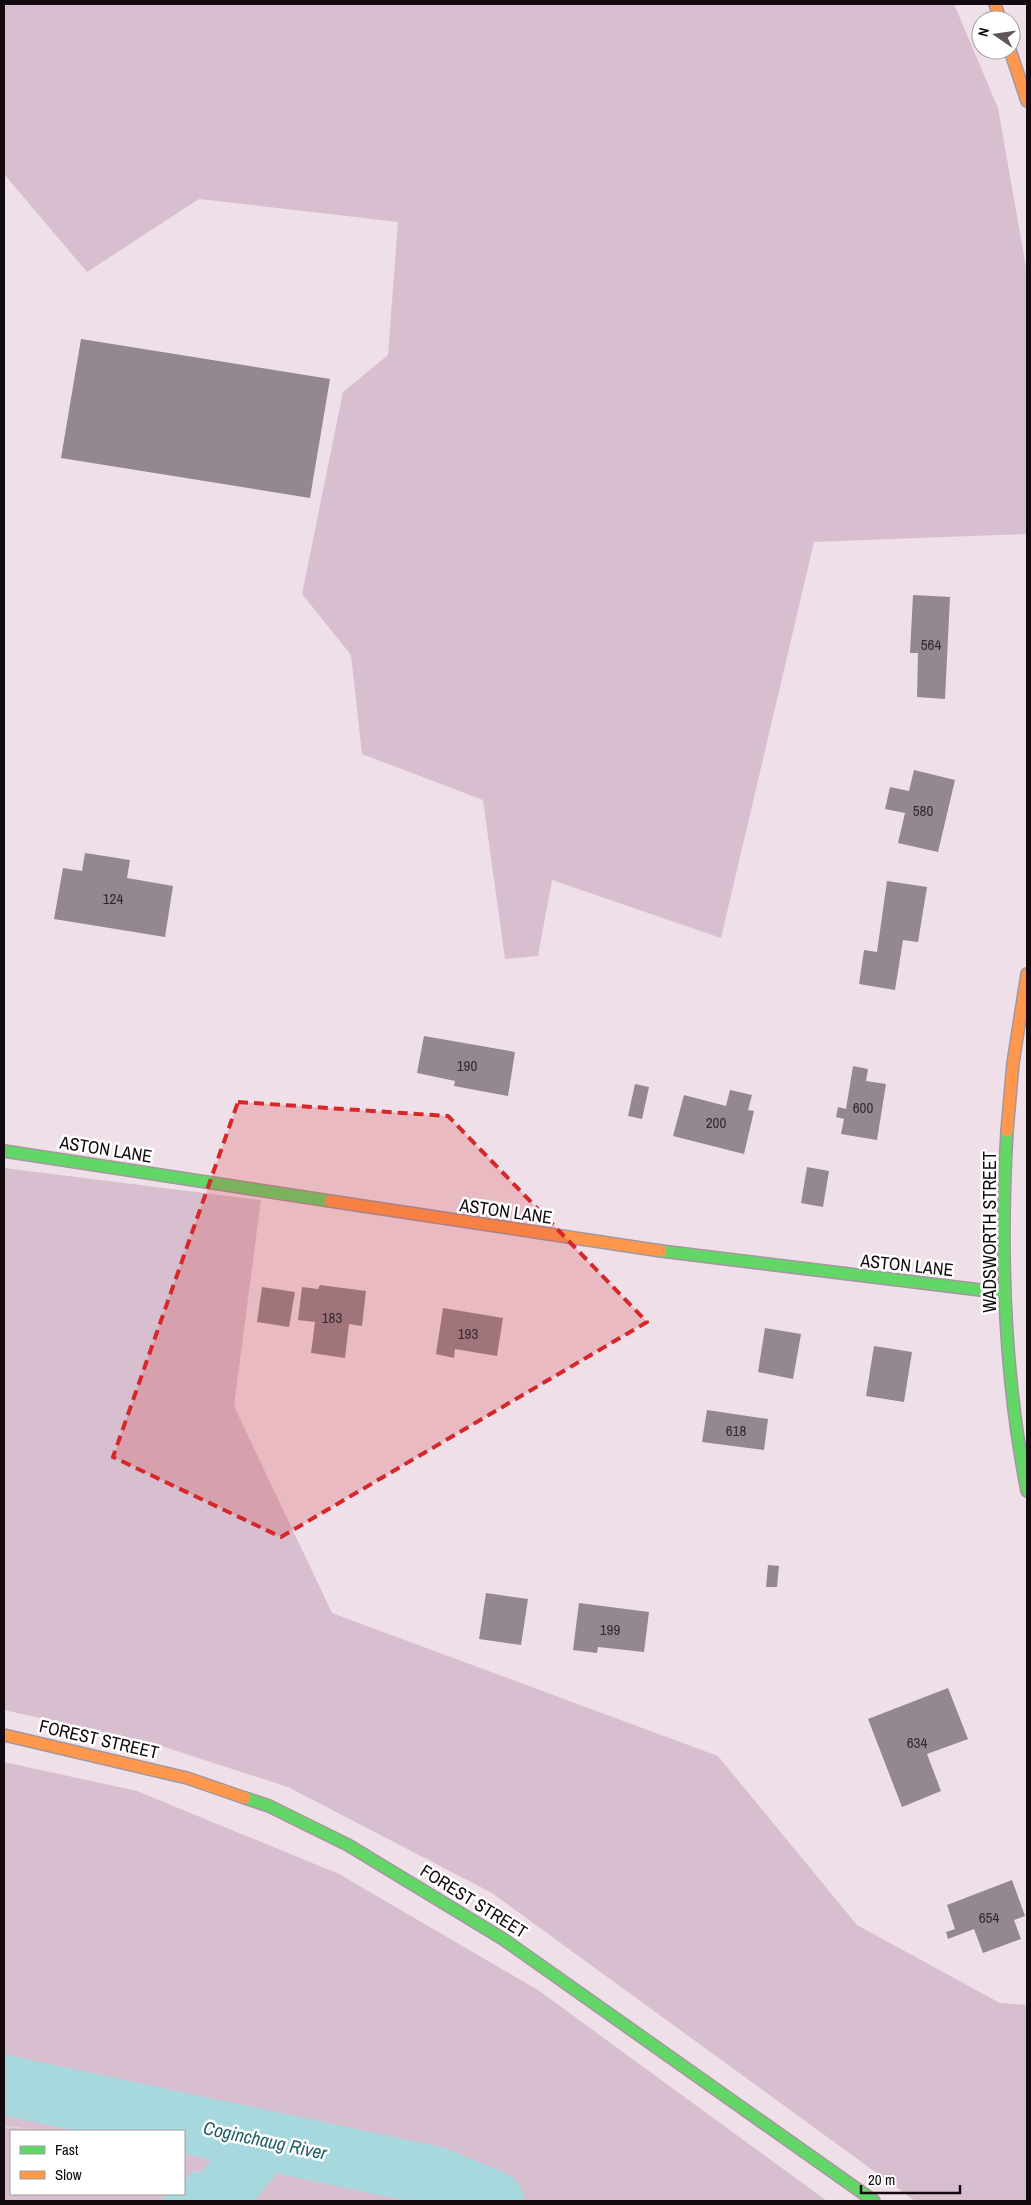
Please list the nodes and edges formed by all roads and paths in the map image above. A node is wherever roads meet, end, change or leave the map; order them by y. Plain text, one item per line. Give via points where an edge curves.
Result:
1 (1013, 60) edge
2 (1027, 101) edge
3 (1027, 974) edge
4 (4, 1151) edge
5 (1005, 1293) junction
6 (1027, 1490) edge
7 (4, 1735) edge
8 (874, 2201) edge

1 - 2 street
3 - 5 street, WADSWORTH STREET via 1008,1102 1003,1201
4 - 5 street, ASTON LANE via 705,1258
5 - 6 street, WADSWORTH STREET via 1011,1386
7 - 8 street, FOREST STREET via 187,1778 269,1806 348,1845 503,1939

